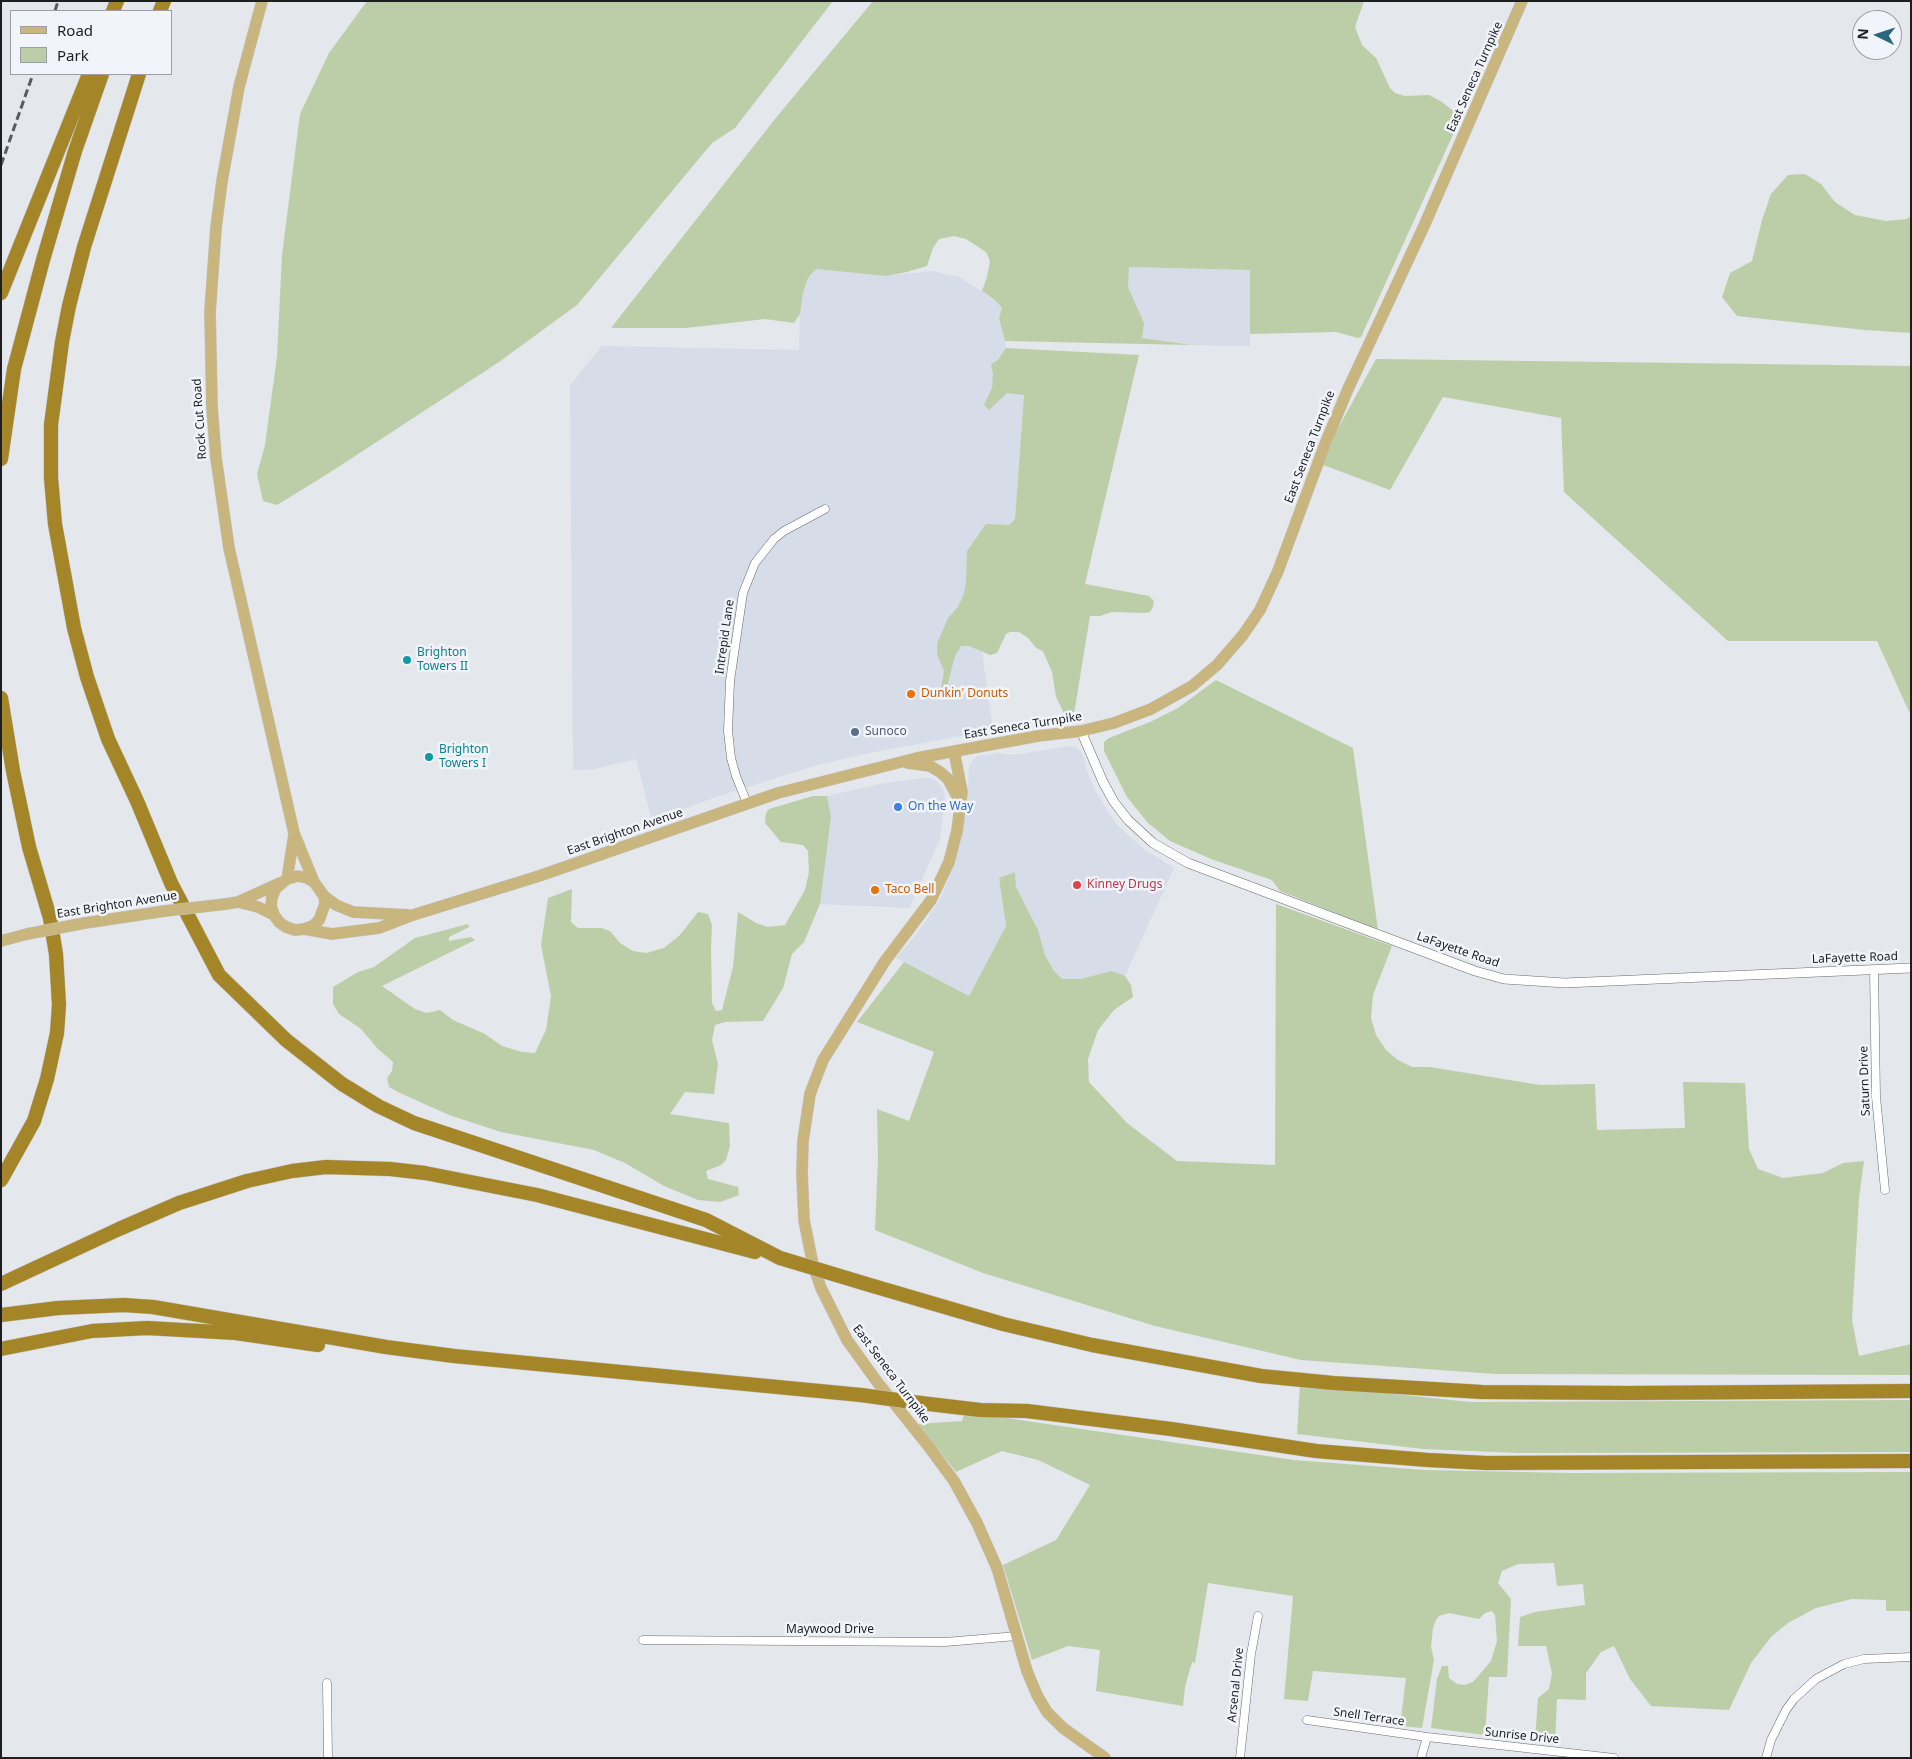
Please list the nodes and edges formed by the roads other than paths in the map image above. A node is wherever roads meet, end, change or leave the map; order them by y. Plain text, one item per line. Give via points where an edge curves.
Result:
1 (262, 1) edge
2 (1522, 1) edge
3 (89, 75) edge
4 (102, 75) edge
5 (139, 75) edge
6 (1, 293) edge
7 (1, 459) edge
8 (825, 509) dead end
9 (1, 698) edge
10 (1081, 731) junction
11 (954, 751) junction
12 (901, 762) junction
13 (960, 802) junction
14 (748, 804) junction
15 (294, 833) junction
16 (284, 880) junction
17 (314, 882) junction
18 (324, 896) junction
19 (238, 902) junction
20 (274, 914) junction
21 (413, 915) junction
22 (304, 929) junction
23 (1, 941) edge
24 (1911, 968) edge
25 (1874, 970) junction
26 (1, 1180) edge
27 (1885, 1190) dead end
28 (780, 1258) junction
29 (1, 1284) edge
30 (1, 1315) edge
31 (1, 1349) edge
32 (578, 1369) junction
33 (1911, 1391) edge
34 (1911, 1461) edge
35 (1258, 1616) dead end
36 (1018, 1636) junction
37 (643, 1640) dead end
38 (1911, 1658) edge
39 (327, 1683) dead end
40 (1307, 1720) dead end
41 (1427, 1737) junction
42 (328, 1758) edge
43 (1106, 1758) edge
44 (1240, 1758) edge
45 (1421, 1758) edge
46 (1614, 1758) edge
47 (1766, 1758) edge

1 - 15 main road, Rock Cut Road via 239,87 216,228 210,312 212,407 229,548
2 - 10 main road, East Seneca Turnpike via 1424,226 1348,388 1260,610 1237,643 1192,686 1136,716
3 - 6 highway
4 - 7 highway via 70,169 14,369
5 - 28 highway via 82,255 62,342 51,425 55,524 74,628 108,739 171,883 219,974 286,1040 342,1084 378,1106 414,1123 706,1220
8 - 14 street, Intrepid Lane via 774,540 755,563 744,593 730,682 728,731 731,758
9 - 26 highway via 29,847 50,918 59,1005 57,1033 34,1121
10 - 11 main road, East Seneca Turnpike
10 - 25 street, LaFayette Road via 1114,802 1152,843 1188,863 1475,971 1504,979 1565,983
11 - 12 main road, East Brighton Avenue
11 - 13 main road, East Seneca Turnpike via 960,780
12 - 13 main road via 930,766 940,772 948,779
12 - 14 main road, East Brighton Avenue via 778,793
13 - 36 main road, East Seneca Turnpike via 949,862 930,900 858,1003 823,1060 810,1094 803,1141 804,1220 813,1265 839,1325 878,1383 930,1447 977,1522
14 - 21 main road, East Brighton Avenue via 539,876
15 - 16 main road, Rock Cut Road
15 - 17 main road, Rock Cut Road
16 - 17 main road via 298,876
16 - 19 main road, East Brighton Avenue
16 - 20 main road via 272,897
17 - 18 main road
18 - 21 main road via 354,912
18 - 22 main road via 325,904 319,920
19 - 20 main road, East Brighton Avenue
19 - 23 main road, East Brighton Avenue, bridge via 85,923
20 - 22 main road via 286,927
21 - 22 main road, East Brighton Avenue via 379,928 357,932 332,934
24 - 25 street, LaFayette Road
25 - 27 street, Saturn Drive via 1876,1097
28 - 29 highway via 537,1195 425,1173 326,1167 247,1181 180,1203
28 - 33 highway, bridge via 1003,1324 1092,1345 1260,1376 1482,1392
30 - 32 highway via 58,1308 153,1307 386,1347
31 - 32 highway via 92,1331 181,1329 262,1336 432,1362 499,1368
32 - 34 highway, bridge via 861,1395 980,1410 1026,1411 1316,1451 1428,1460 1486,1463
35 - 44 street, Arsenal Drive via 1250,1654
36 - 37 street, Maywood Drive via 945,1642
36 - 43 main road, East Seneca Turnpike via 1027,1671 1047,1712 1063,1728
38 - 47 street via 1864,1659 1844,1664 1816,1679 1786,1710
39 - 42 street
40 - 41 street, Snell Terrace
41 - 45 street
41 - 46 street, Sunrise Drive

